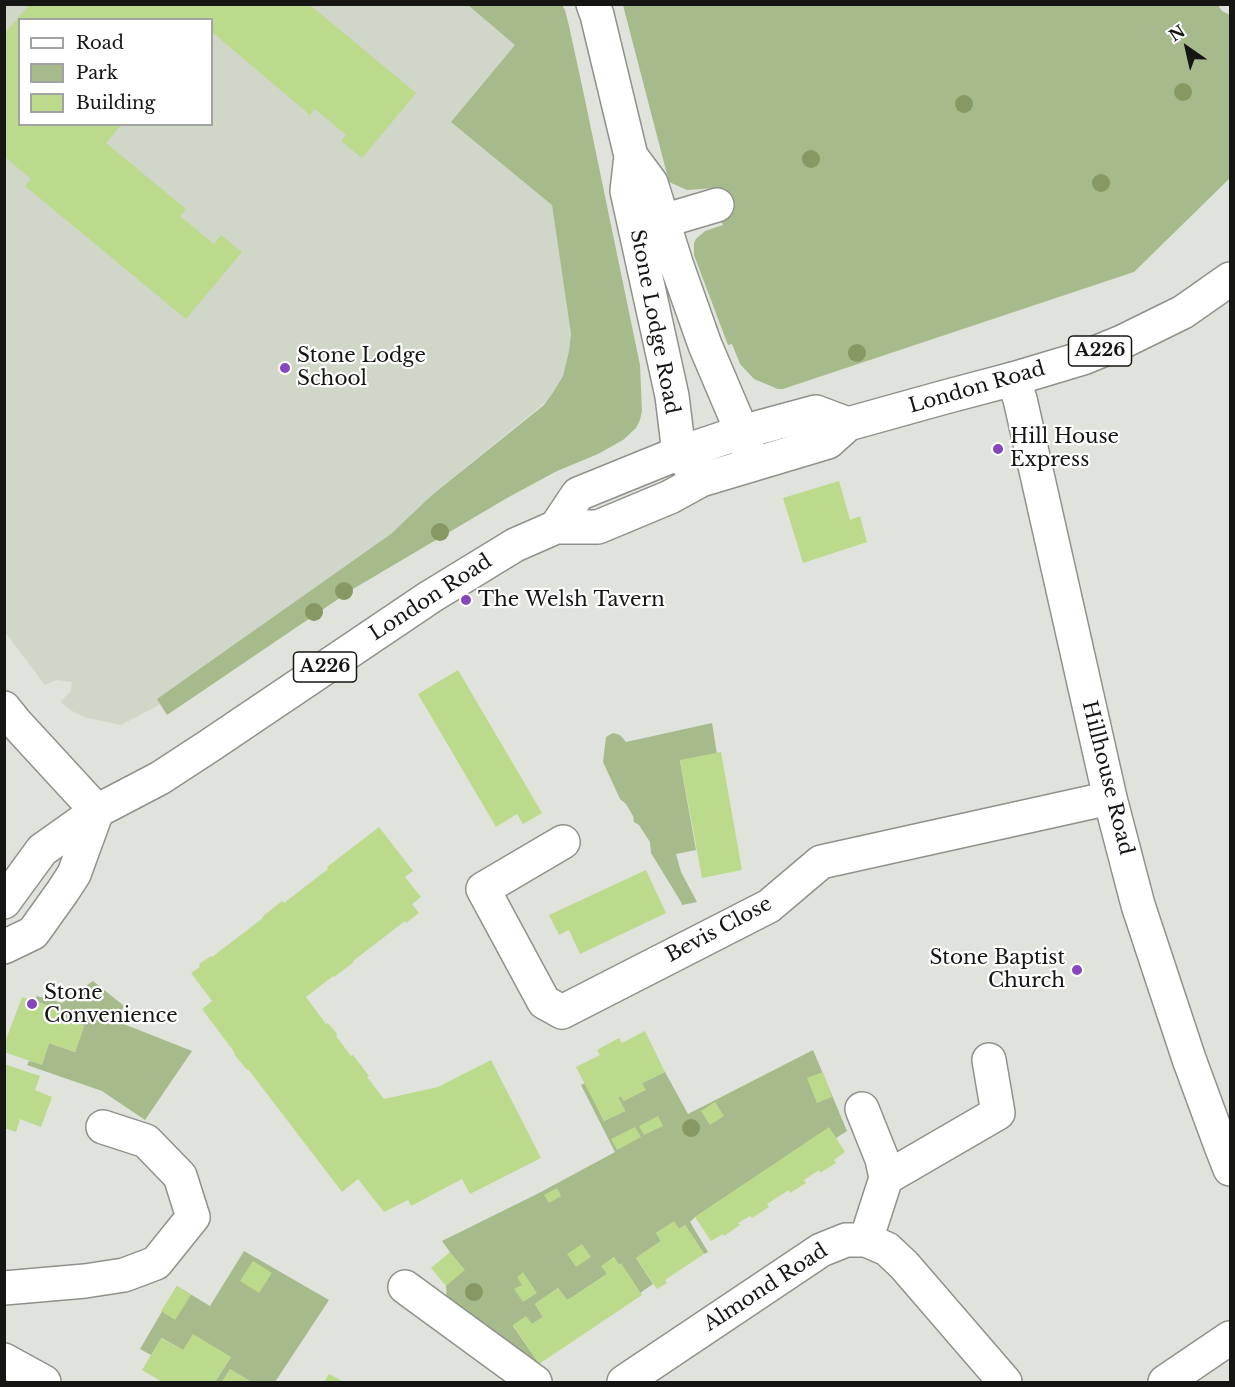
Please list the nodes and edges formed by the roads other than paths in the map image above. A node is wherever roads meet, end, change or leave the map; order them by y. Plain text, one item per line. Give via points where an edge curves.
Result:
1 (593, 4) edge
2 (631, 156) junction
3 (717, 205) dead end
4 (663, 221) junction
5 (1230, 279) edge
6 (1013, 379) junction
7 (848, 424) junction
8 (742, 432) junction
9 (679, 453) junction
10 (752, 464) junction
11 (701, 480) junction
12 (556, 527) junction
13 (4, 708) edge
14 (1110, 798) junction
15 (97, 811) junction
16 (563, 842) dead end
17 (4, 902) edge
18 (4, 947) edge
19 (989, 1060) dead end
20 (861, 1109) dead end
21 (103, 1127) dead end
22 (1230, 1168) edge
23 (886, 1179) junction
24 (866, 1240) junction
25 (405, 1287) dead end
26 (4, 1288) edge
27 (1230, 1338) edge
28 (4, 1360) edge
29 (644, 1377) edge
30 (44, 1383) edge
31 (535, 1383) edge
32 (1005, 1383) edge
33 (1165, 1383) edge

1 - 2 street, Stone Lodge Road
2 - 4 street, Stone Lodge Road via 651,183
2 - 9 street, Stone Lodge Road via 627,191 672,396
3 - 4 street
4 - 8 street, Stone Lodge Road via 709,356
5 - 6 street, London Road / A226 via 1183,312 1122,342
6 - 7 street, London Road / A226
6 - 14 street, Hillhouse Road
7 - 8 street via 816,412
7 - 10 street, London Road / A226 via 828,442
8 - 9 street
8 - 10 street, Stone Lodge Road
9 - 11 street
9 - 12 street via 578,494
10 - 11 street, London Road / A226
11 - 12 street, London Road / A226 via 598,527
12 - 15 street, London Road / A226 via 515,545 451,584 160,778
13 - 15 street
14 - 16 street, Bevis Close via 821,862 769,906 562,1012 544,1002 483,889
14 - 22 street, Hillhouse Road via 1159,970
15 - 17 street, London Road / A226 via 42,850
15 - 18 street via 74,874 63,891 33,933
19 - 23 street via 998,1113
20 - 23 street
21 - 26 street via 146,1141 180,1176 193,1217 156,1263 135,1271 85,1281
23 - 24 street
24 - 29 street, Almond Road via 846,1240 821,1250
24 - 32 street via 887,1249 904,1265
25 - 31 street
27 - 33 street
28 - 30 street

